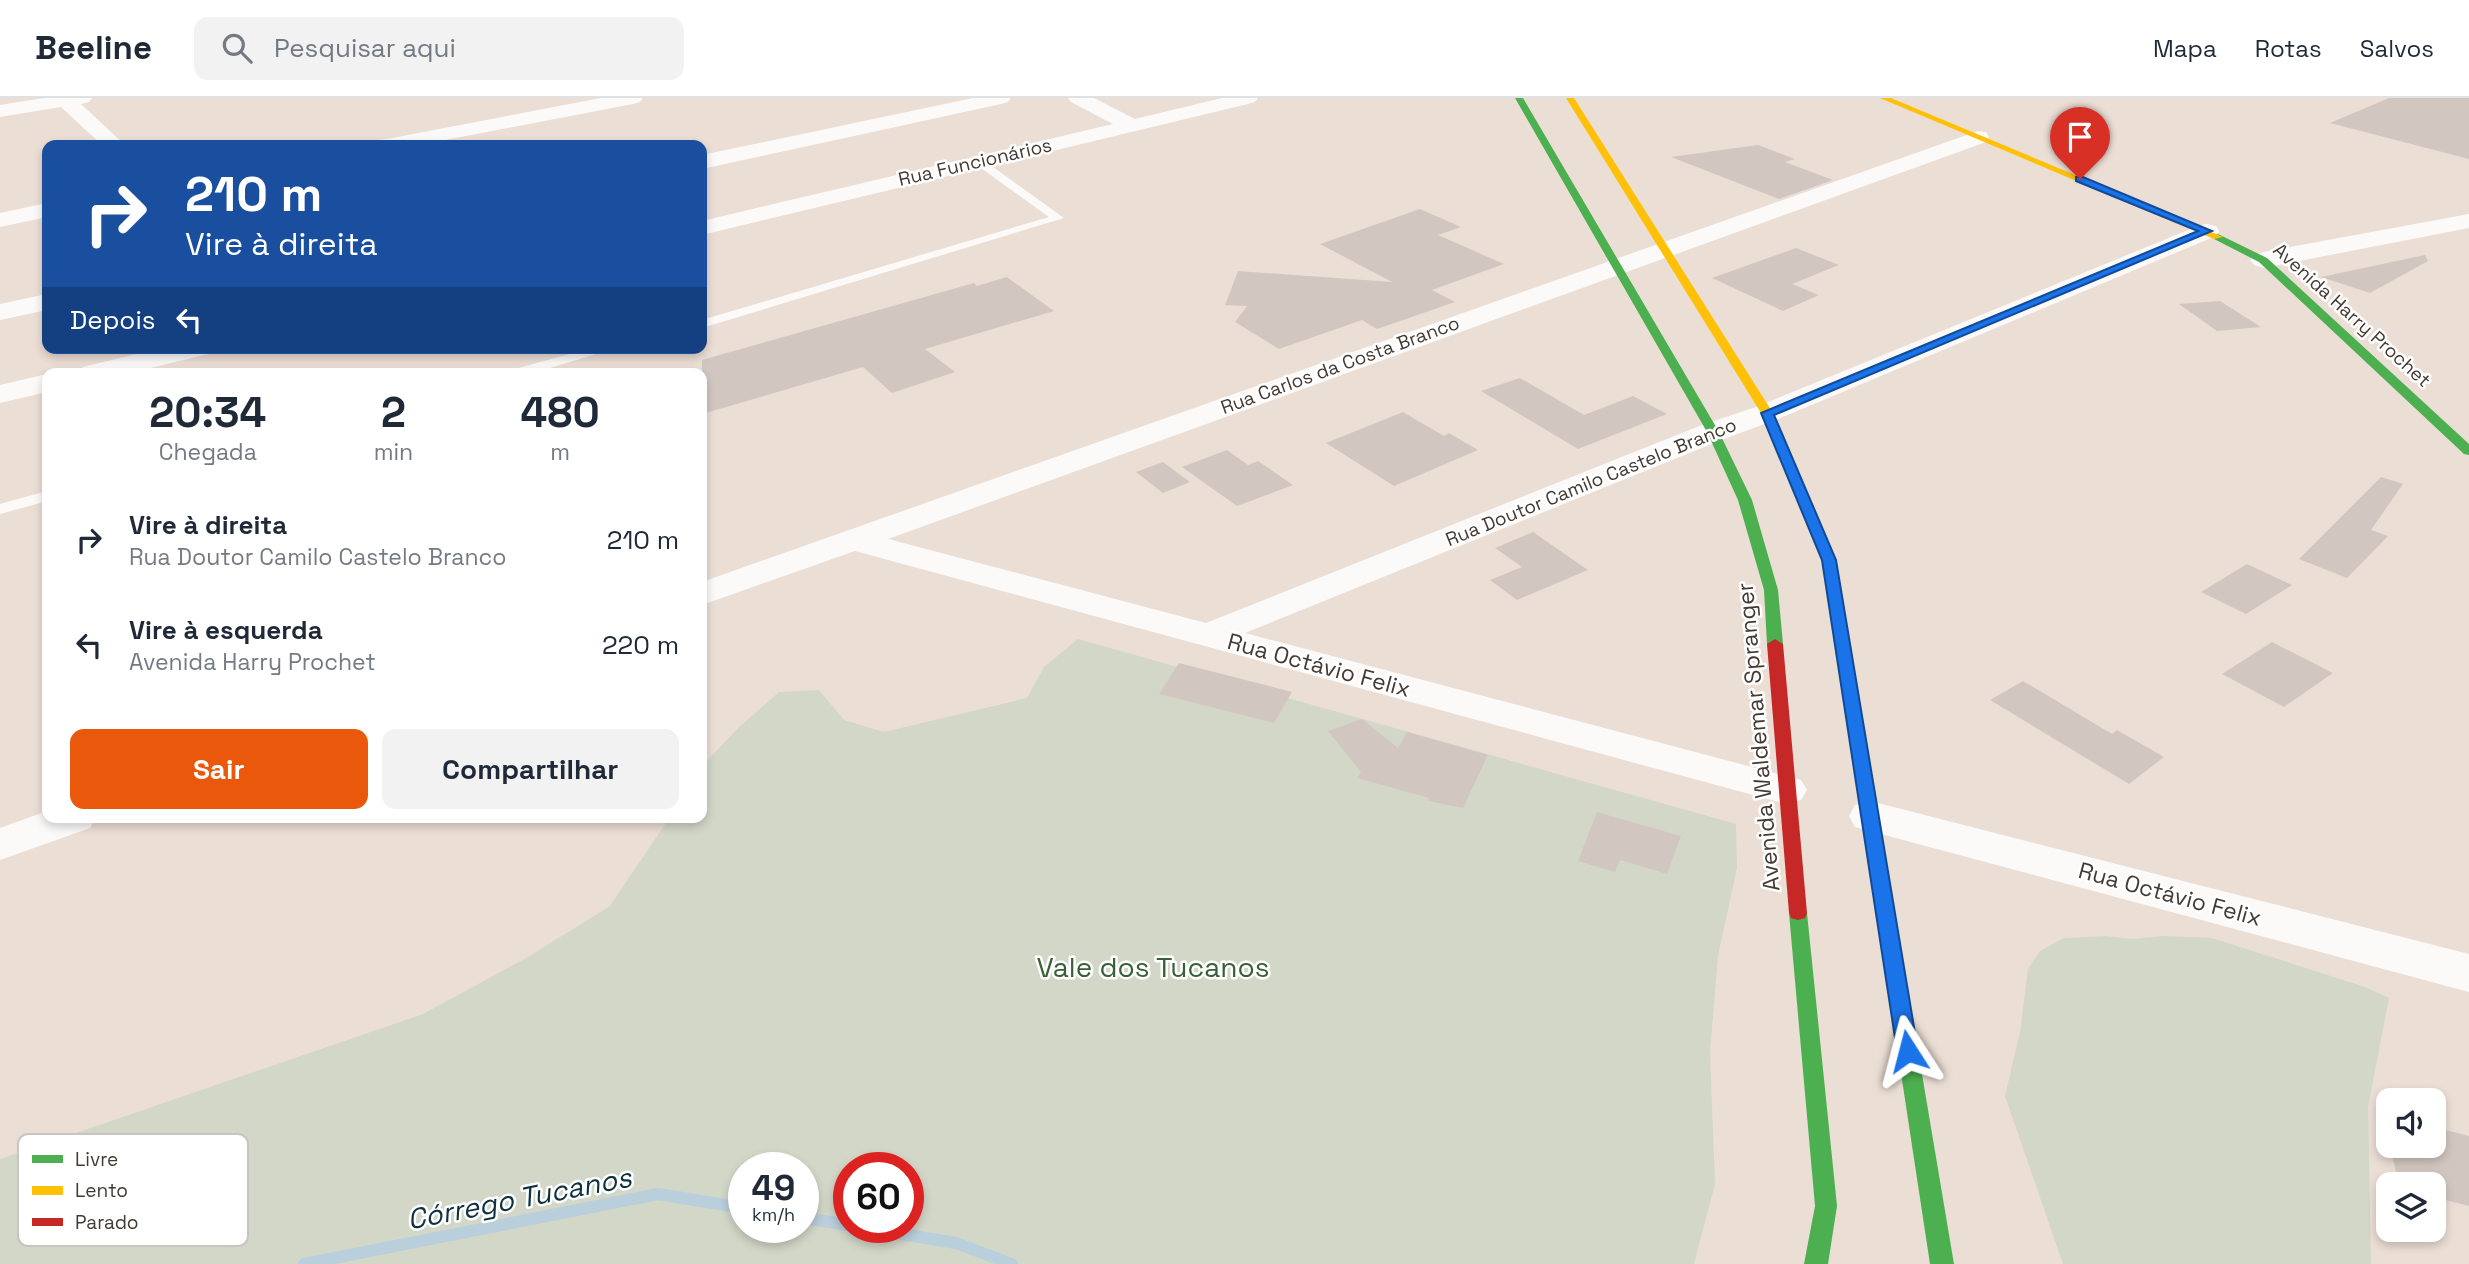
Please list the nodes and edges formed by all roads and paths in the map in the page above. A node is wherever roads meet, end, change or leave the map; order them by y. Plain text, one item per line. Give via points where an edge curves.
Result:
1 (633, 98) edge
2 (1002, 98) edge
3 (1078, 98) edge
4 (1248, 98) edge
5 (1884, 98) edge
6 (70, 99) edge
7 (1573, 103) edge
8 (1535, 107) edge
9 (0, 111) edge
10 (1131, 125) junction
11 (1978, 137) junction
12 (109, 140) edge
13 (413, 140) edge
14 (707, 161) edge
15 (978, 161) junction
16 (42, 212) edge
17 (0, 220) edge
18 (2469, 221) edge
19 (707, 227) edge
20 (2207, 231) junction
21 (1665, 247) junction
22 (2263, 260) junction
23 (1618, 265) junction
24 (42, 303) edge
25 (0, 312) edge
26 (707, 323) edge
27 (173, 354) edge
28 (587, 354) edge
29 (114, 368) edge
30 (535, 368) edge
31 (42, 384) edge
32 (0, 394) edge
33 (1767, 413) junction
34 (1713, 432) junction
35 (2469, 451) edge
36 (42, 497) edge
37 (0, 509) edge
38 (853, 540) junction
39 (707, 592) edge
40 (1208, 635) junction
41 (1786, 790) junction
42 (1870, 816) junction
43 (58, 823) edge
44 (0, 844) edge
45 (2469, 973) edge
46 (1816, 1264) edge
47 (1942, 1264) edge

1 - 13 street
2 - 14 street
3 - 10 street
4 - 10 street, Rua Funcionários
5 - 11 main road, Avenida Harry Prochet
6 - 9 street
6 - 12 street
7 - 8 main road
7 - 21 main road
8 - 23 main road, Avenida Waldemar Spranger
10 - 15 street, Rua Funcionários
11 - 20 main road, Avenida Harry Prochet
11 - 21 street, Rua Carlos da Costa Branco
15 - 19 street, Rua Funcionários
15 - 26 lane via 1058,218
16 - 17 street
18 - 22 street
20 - 22 main road, Avenida Harry Prochet
20 - 33 street, Rua Doutor Camilo Castelo Branco
21 - 23 street, Rua Carlos da Costa Branco
21 - 33 main road
22 - 35 main road, Avenida Harry Prochet
23 - 34 main road, Avenida Waldemar Spranger
23 - 38 street, Rua Carlos da Costa Branco
24 - 25 street
27 - 29 street
28 - 30 lane
31 - 32 street
33 - 34 street, Rua Doutor Camilo Castelo Branco
33 - 42 main road via 1829,560
34 - 40 street, Rua Doutor Camilo Castelo Branco
34 - 41 main road, Avenida Waldemar Spranger via 1745,500 1771,590
36 - 37 lane
38 - 39 street, Rua Carlos da Costa Branco
38 - 40 street, Rua Octávio Felix
40 - 41 street, Rua Octávio Felix
41 - 46 main road, Avenida Waldemar Spranger via 1826,1206
42 - 45 street, Rua Octávio Felix
42 - 47 main road
43 - 44 street

